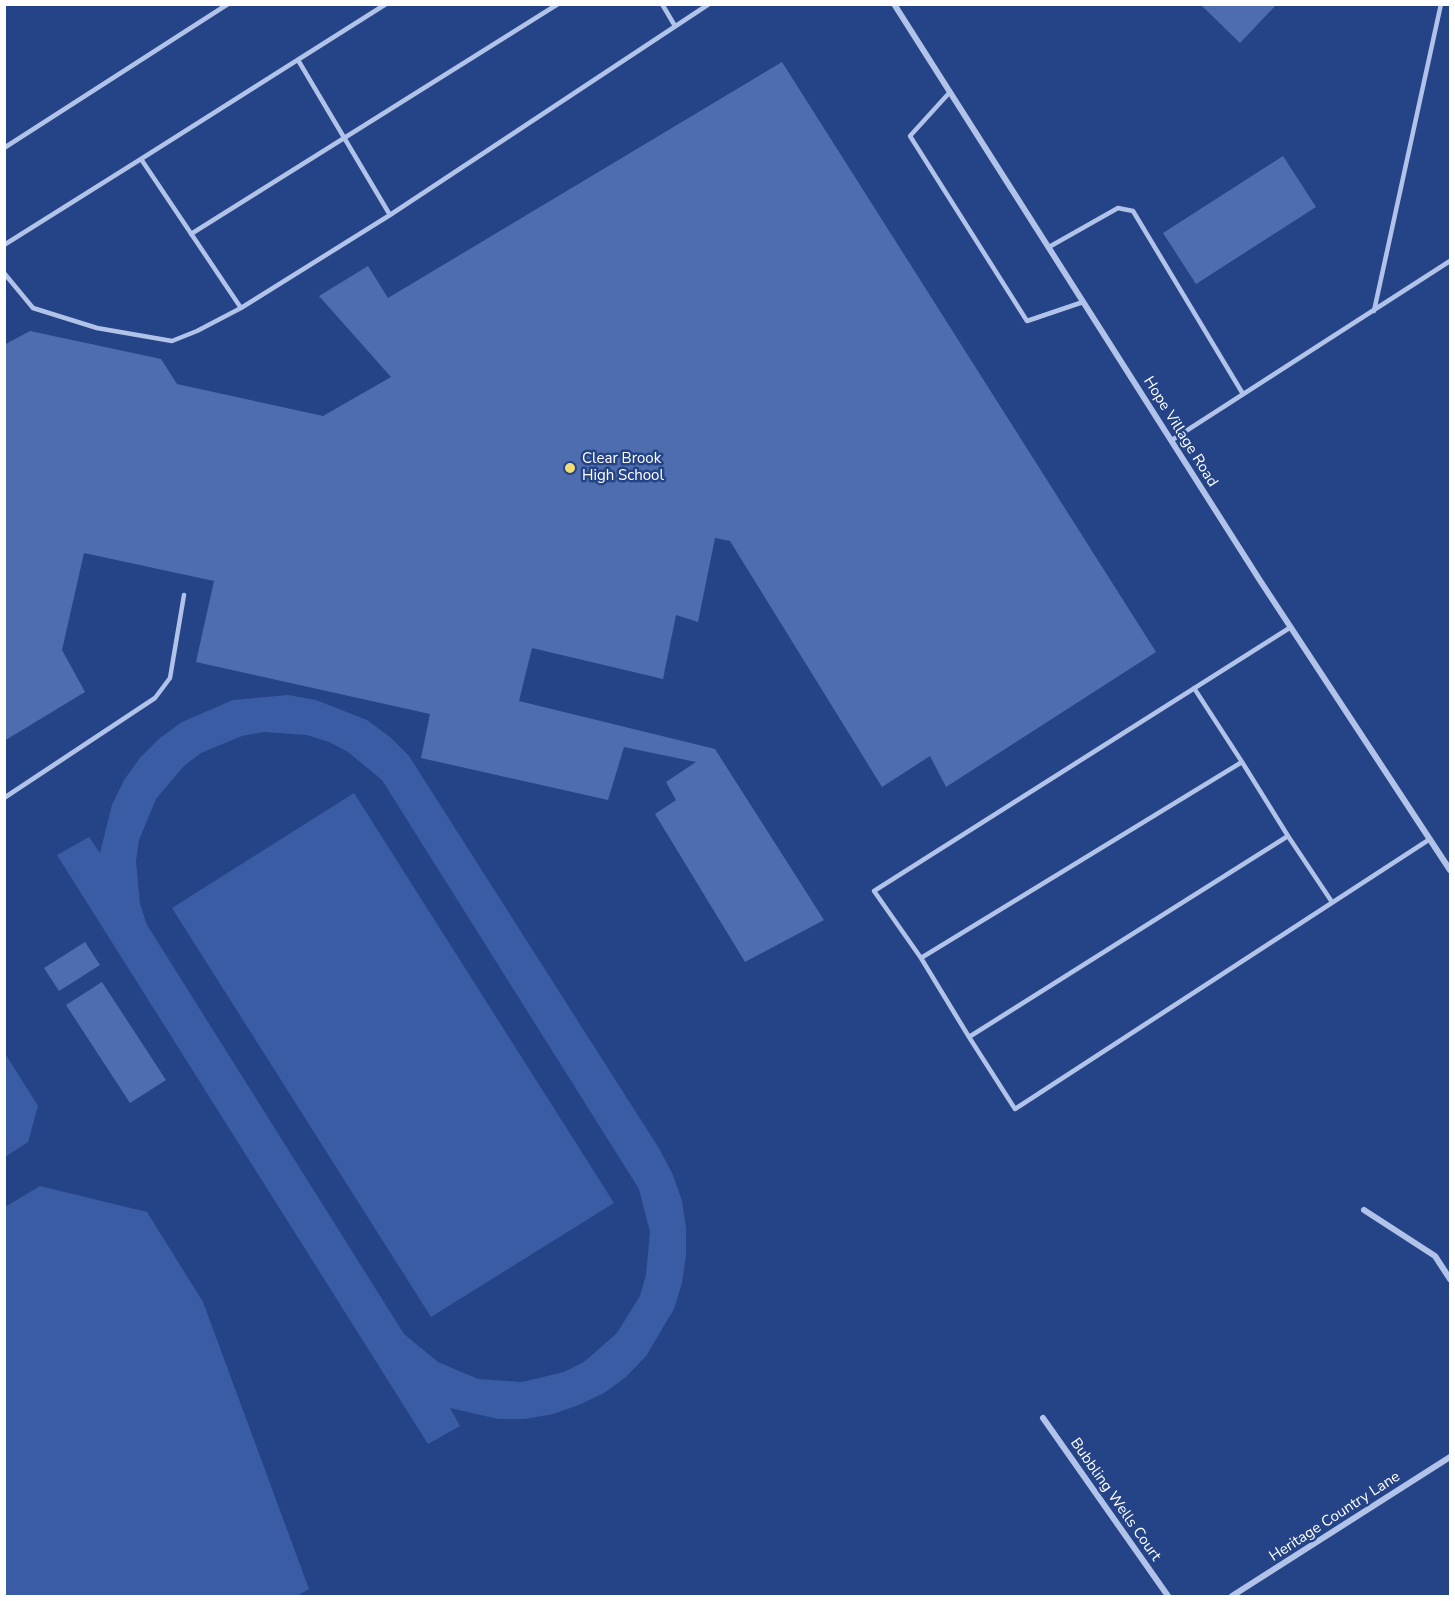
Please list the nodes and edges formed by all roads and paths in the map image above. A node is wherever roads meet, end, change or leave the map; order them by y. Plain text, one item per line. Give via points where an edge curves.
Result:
1 (228, 4) edge
2 (386, 4) edge
3 (558, 4) edge
4 (662, 4) edge
5 (709, 4) edge
6 (894, 4) edge
7 (1441, 4) edge
8 (675, 26) junction
9 (298, 60) junction
10 (950, 92) junction
11 (345, 138) junction
12 (4, 148) edge
13 (141, 159) junction
14 (390, 215) junction
15 (190, 234) junction
16 (4, 245) edge
17 (1049, 247) junction
18 (1450, 261) edge
19 (4, 273) edge
20 (1083, 302) junction
21 (241, 308) junction
22 (1374, 311) junction
23 (1244, 394) junction
24 (1172, 440) junction
25 (184, 595) dead end
26 (1291, 627) junction
27 (1194, 688) junction
28 (1242, 762) junction
29 (4, 798) edge
30 (1288, 837) junction
31 (1430, 839) junction
32 (1450, 870) edge
33 (1332, 902) junction
34 (921, 958) junction
35 (969, 1037) junction
36 (1364, 1210) dead end
37 (1450, 1279) edge
38 (1043, 1418) dead end
39 (1450, 1457) edge
40 (1168, 1596) edge
41 (1232, 1596) edge

1 - 12 lane
2 - 9 lane
3 - 11 lane
4 - 8 lane
5 - 8 lane
6 - 10 street, Hope Village Road
7 - 22 lane
8 - 14 lane
9 - 11 lane
9 - 13 lane
10 - 17 street, Hope Village Road
10 - 20 lane via 910,136 1027,321
11 - 14 lane
11 - 15 lane
13 - 15 lane
13 - 16 lane
14 - 21 lane
15 - 21 lane
17 - 20 street, Hope Village Road
17 - 23 lane via 1118,208 1133,211
18 - 22 lane
19 - 21 lane via 33,308 96,328 172,341
20 - 24 street, Hope Village Road
22 - 23 lane
23 - 24 lane
24 - 26 street, Hope Village Road
25 - 29 lane via 170,678 155,698
26 - 27 lane
26 - 31 street, Hope Village Road
27 - 28 lane
27 - 34 lane via 874,891
28 - 30 lane
28 - 34 lane
30 - 33 lane
30 - 35 lane
31 - 32 street, Hope Village Road
31 - 33 lane
33 - 35 lane via 1016,1108
34 - 35 lane
36 - 37 street via 1435,1256
38 - 40 street, Bubbling Wells Court
39 - 41 street, Heritage Country Lane

